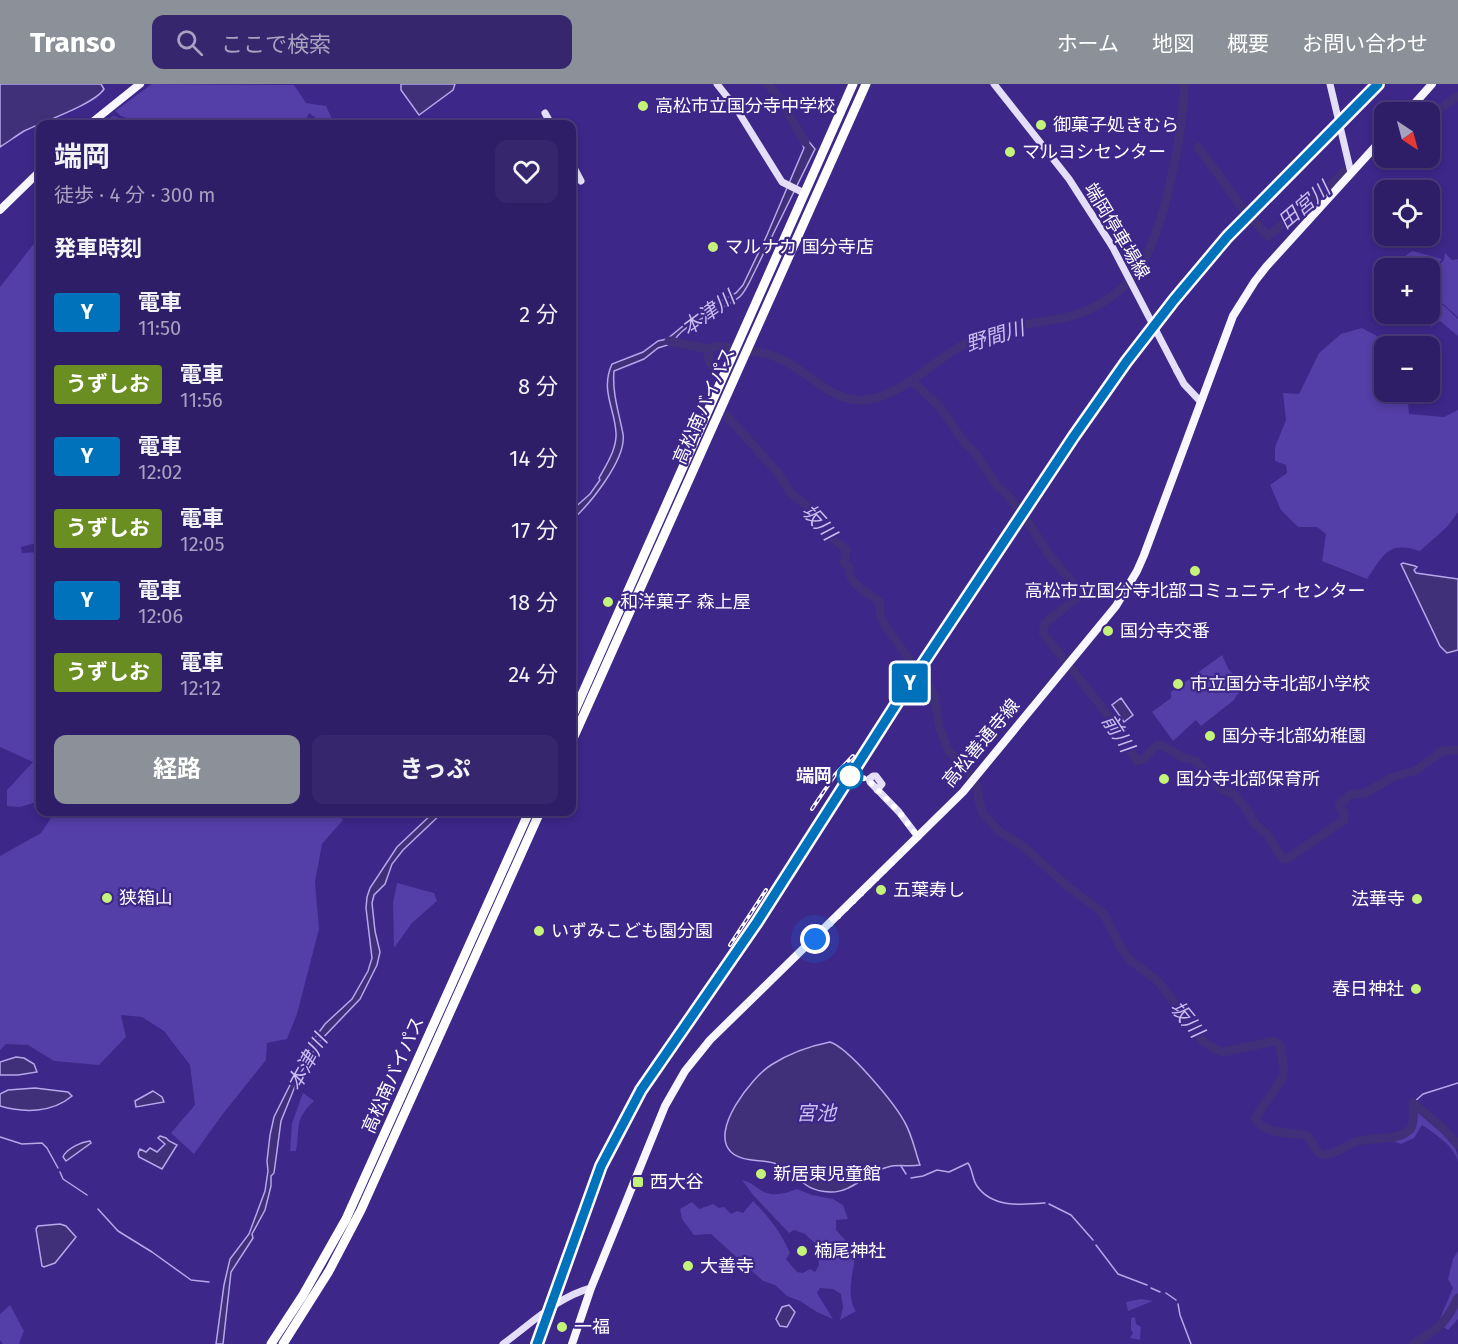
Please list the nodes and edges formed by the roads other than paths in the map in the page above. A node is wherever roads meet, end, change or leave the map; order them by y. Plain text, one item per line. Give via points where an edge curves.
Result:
1 (140, 84) edge
2 (717, 84) edge
3 (853, 84) edge
4 (866, 84) edge
5 (994, 84) edge
6 (1330, 84) edge
7 (1432, 84) edge
8 (1416, 102) edge
9 (545, 113) dead end
10 (95, 120) edge
11 (549, 120) edge
12 (1374, 148) edge
13 (576, 172) edge
14 (1351, 172) junction
15 (36, 175) edge
16 (581, 181) dead end
17 (801, 191) junction
18 (0, 210) edge
19 (1200, 401) junction
20 (576, 708) edge
21 (576, 732) edge
22 (878, 790) dead end
23 (527, 816) edge
24 (538, 816) edge
25 (918, 837) junction
26 (591, 1288) junction
27 (271, 1344) edge
28 (283, 1344) edge
29 (503, 1344) edge
30 (572, 1344) edge

1 - 10 main road
2 - 17 main road via 775,171 787,185
3 - 17 highway, 高松南バイパス
4 - 21 highway, 高松南バイパス
5 - 19 main road, 端岡停車場線, bridge via 1069,179 1112,246 1184,384
6 - 14 main road
7 - 8 main road
9 - 11 main road
12 - 14 main road, 高松善通寺線
13 - 16 main road
14 - 19 main road, 高松善通寺線 via 1255,281 1230,323
15 - 18 main road
17 - 20 highway, 高松南バイパス
19 - 25 main road, 高松善通寺線 via 1144,555 1127,590 974,779
22 - 25 main road
23 - 27 highway, 高松南バイパス via 346,1219
24 - 28 highway, 高松南バイパス via 361,1210 329,1271
25 - 26 main road, 高松善通寺線 via 710,1040 685,1071 657,1125
26 - 29 main road via 568,1297
26 - 30 main road, 高松善通寺線

